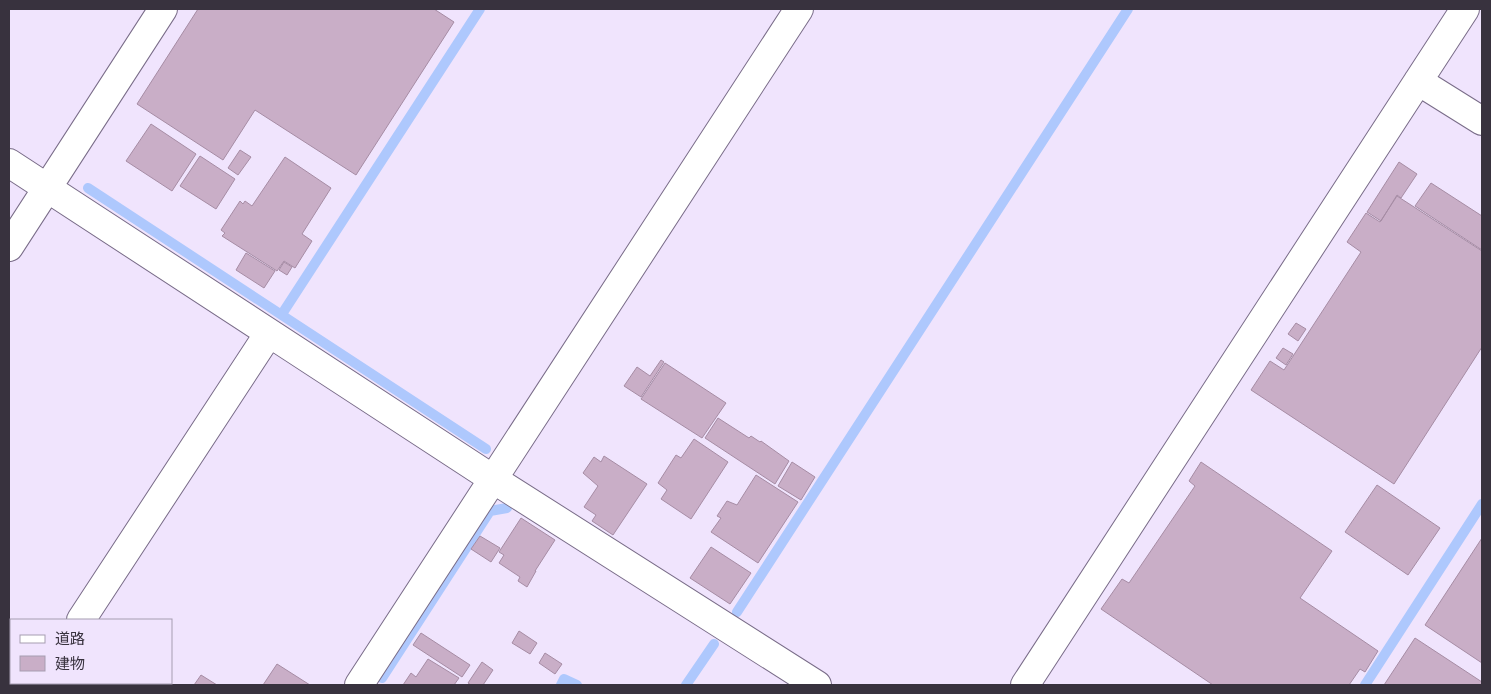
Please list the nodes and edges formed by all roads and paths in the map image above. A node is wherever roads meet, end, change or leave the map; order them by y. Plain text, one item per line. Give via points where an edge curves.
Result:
1 (163, 9) edge
2 (799, 9) edge
3 (1465, 9) edge
4 (1418, 81) junction
5 (1482, 121) edge
6 (9, 163) edge
7 (47, 188) junction
8 (9, 247) edge
9 (269, 333) junction
10 (493, 480) junction
11 (82, 619) edge
12 (359, 685) edge
13 (817, 685) edge
14 (1025, 685) edge

1 - 7 street
2 - 10 street
3 - 4 street
4 - 5 street
4 - 14 street
6 - 7 street
7 - 8 street
7 - 9 street
9 - 10 street
9 - 11 street
10 - 12 street
10 - 13 street

